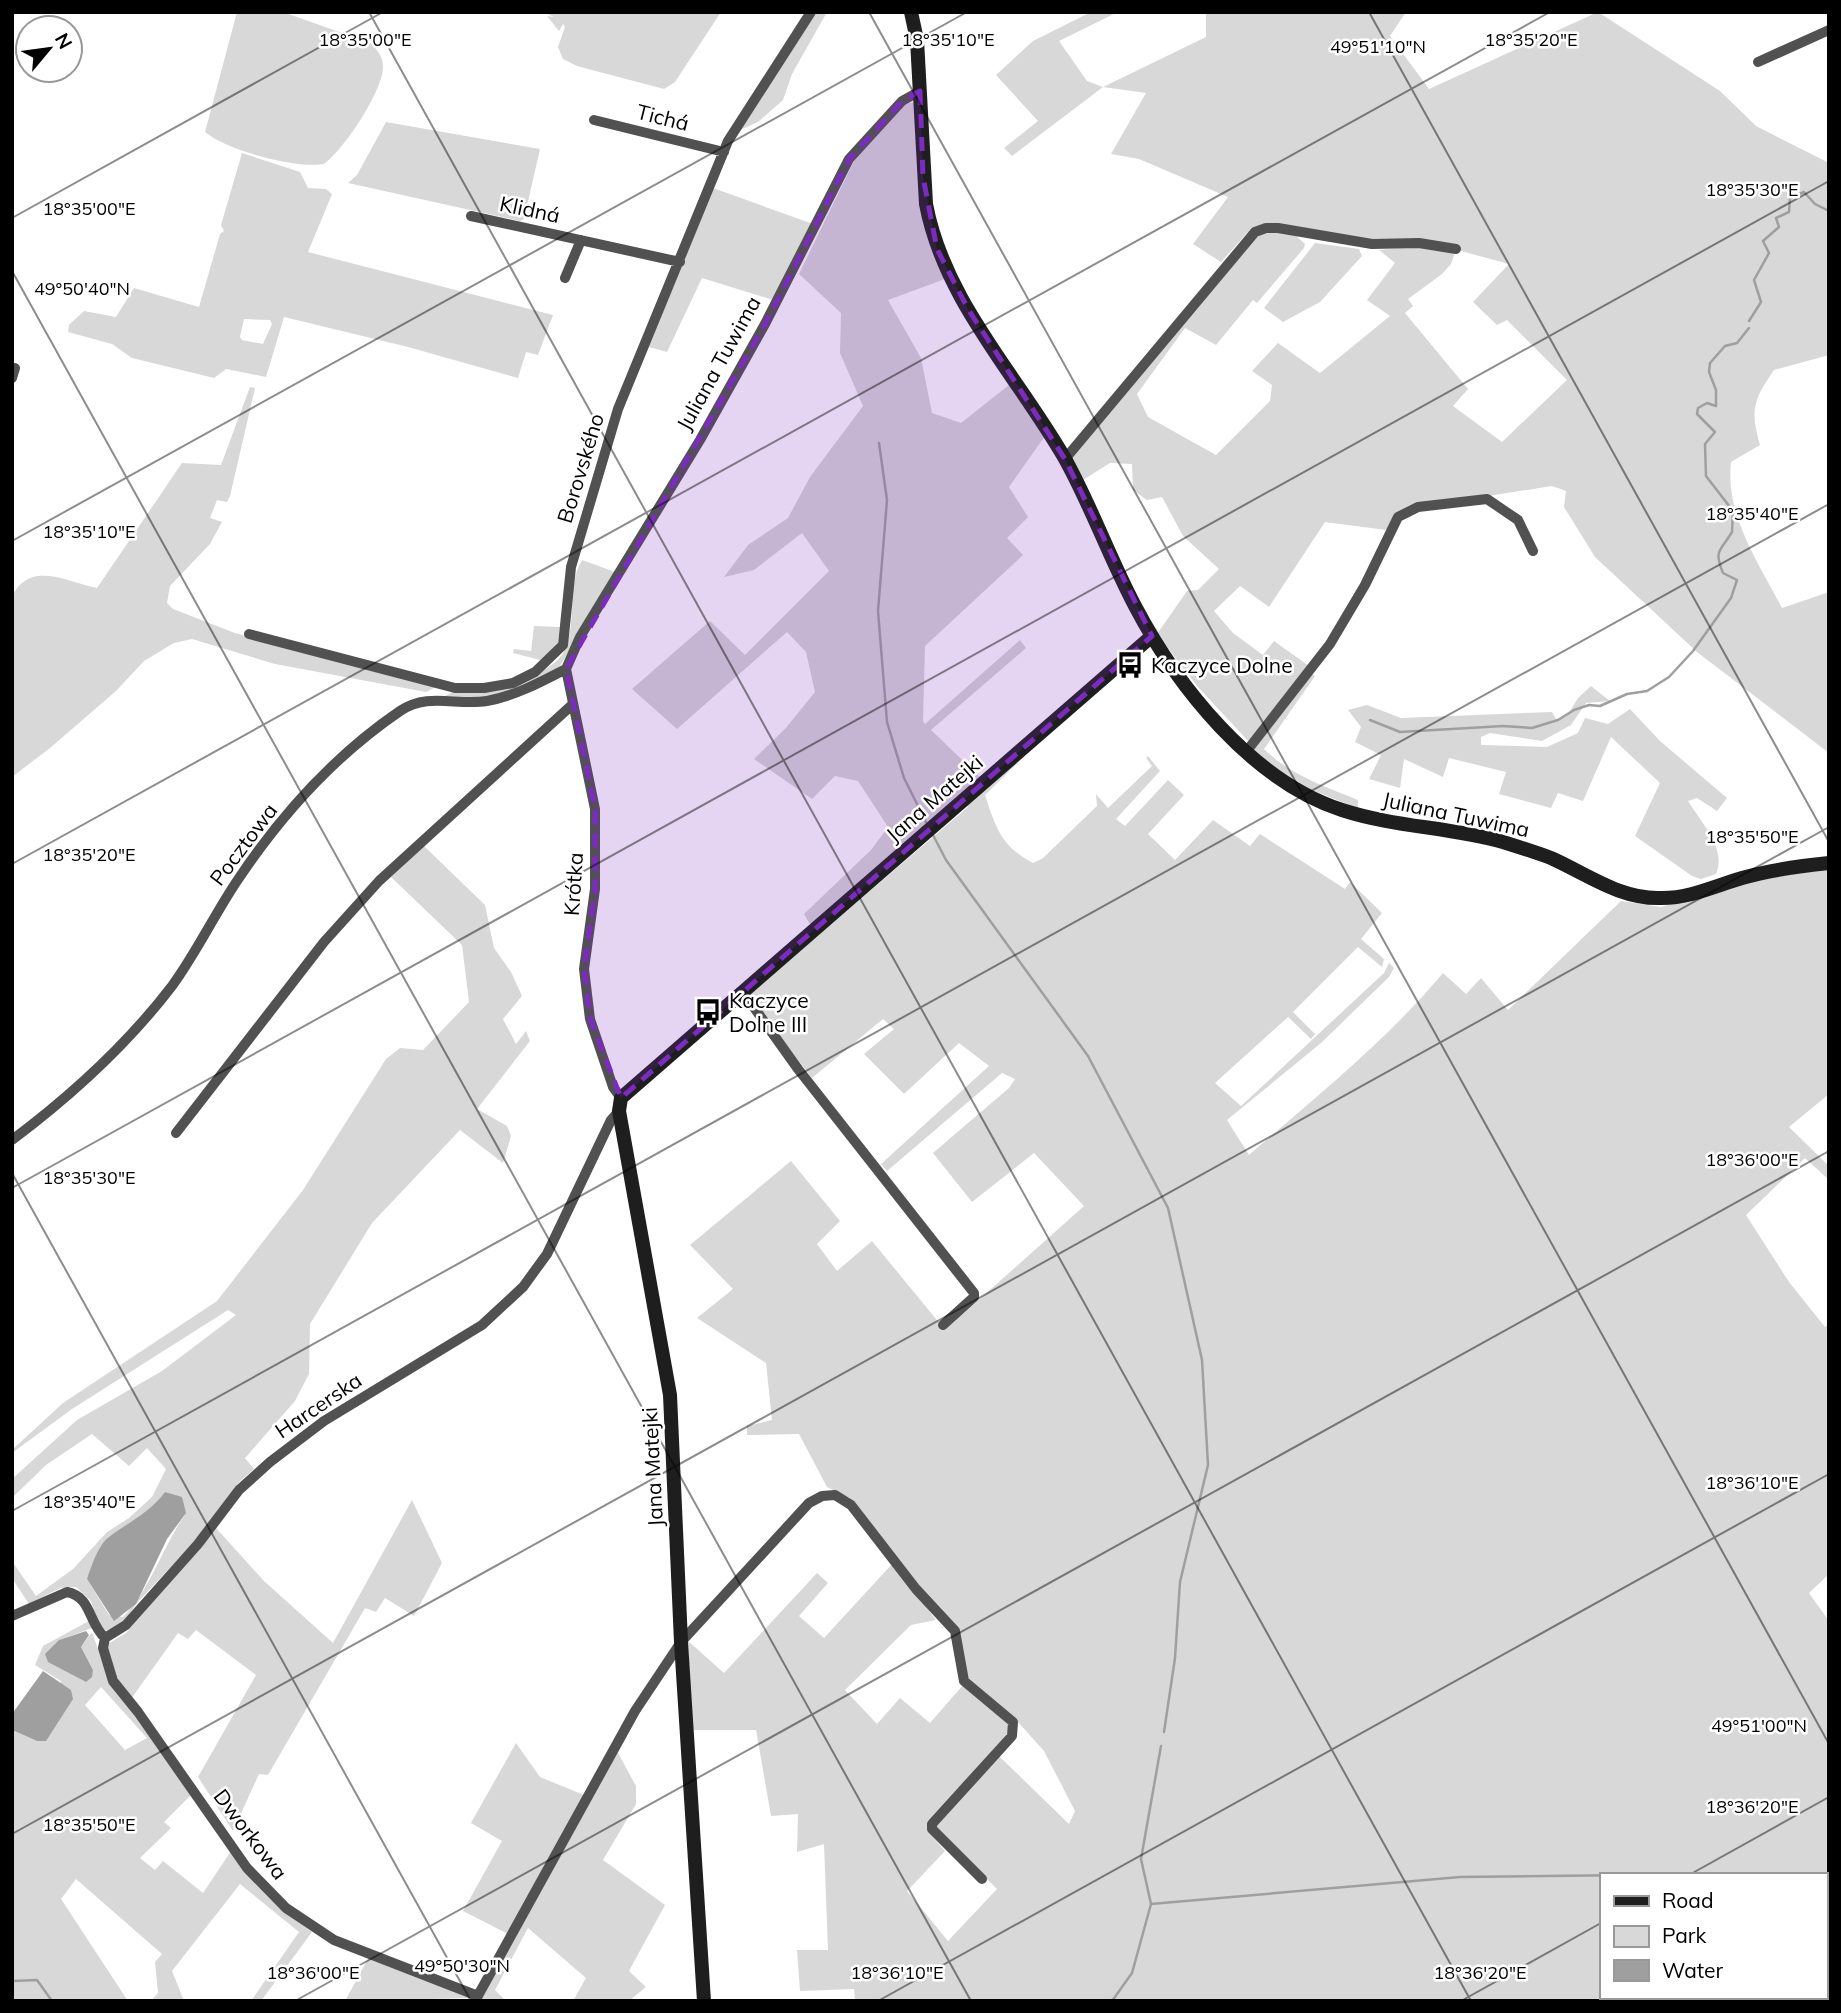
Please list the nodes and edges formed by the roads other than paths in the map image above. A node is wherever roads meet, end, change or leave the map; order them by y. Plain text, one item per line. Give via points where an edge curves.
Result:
1 (811, 12) edge
2 (911, 12) edge
3 (1829, 30) edge
4 (1758, 62) dead end
5 (920, 91) junction
6 (594, 120) dead end
7 (724, 152) junction
8 (471, 216) dead end
9 (581, 240) junction
10 (1456, 249) dead end
11 (680, 262) junction
12 (565, 278) dead end
13 (1065, 459) junction
14 (1533, 551) dead end
15 (249, 634) dead end
16 (1152, 636) junction
17 (565, 669) junction
18 (573, 705) junction
19 (1246, 752) junction
20 (1829, 863) edge
21 (743, 992) junction
22 (620, 1104) junction
23 (176, 1133) dead end
24 (12, 1140) edge
25 (943, 1325) dead end
26 (12, 1616) edge
27 (104, 1638) junction
28 (681, 1642) junction
29 (982, 1879) dead end
30 (476, 1998) edge
31 (704, 2001) edge

1 - 7 street, Borovského
2 - 5 street, Juliana Tuwima
3 - 4 street
5 - 13 street, Juliana Tuwima via 923,177 937,249 968,309
5 - 17 street, Juliana Tuwima via 902,101 849,159 765,324
6 - 7 street, Tichá
7 - 11 street, Borovského
8 - 9 street, Klidná
9 - 11 street, Klidná
9 - 12 street, Klidná
10 - 13 street via 1419,243 1372,244 1278,228 1255,232
11 - 15 street, Borovského via 618,409 571,567 563,645 554,657 513,683 455,688
13 - 16 street, Juliana Tuwima
14 - 19 street via 1518,520 1487,499 1418,507 1398,517 1330,644
16 - 19 street, Juliana Tuwima
16 - 21 street, Jana Matejki
17 - 18 street, Krótka
17 - 24 street, Pocztowa via 489,701 414,702 318,778 240,876 173,983 135,1031 94,1074
18 - 22 street, Krótka via 595,809 595,889 584,969 590,1019
18 - 23 street via 379,881 324,942
19 - 20 street, Juliana Tuwima via 1288,785 1339,809 1502,842 1640,897 1685,896 1770,871
21 - 22 street, Jana Matejki
21 - 25 street via 974,1293
22 - 27 street, Harcerska via 547,1254 523,1287 474,1330 324,1421 270,1462 239,1490 126,1625
22 - 28 street, Jana Matejki via 670,1395
26 - 27 street via 58,1593 75,1594 86,1603
27 - 30 street, Dworkowa via 113,1681 247,1868 286,1908 334,1940
28 - 29 street, Dworkowa via 809,1503 835,1495 851,1505 955,1631 964,1681 1013,1722 1012,1736 932,1824
28 - 30 street, Dworkowa via 635,1711
28 - 31 street, Jana Matejki

